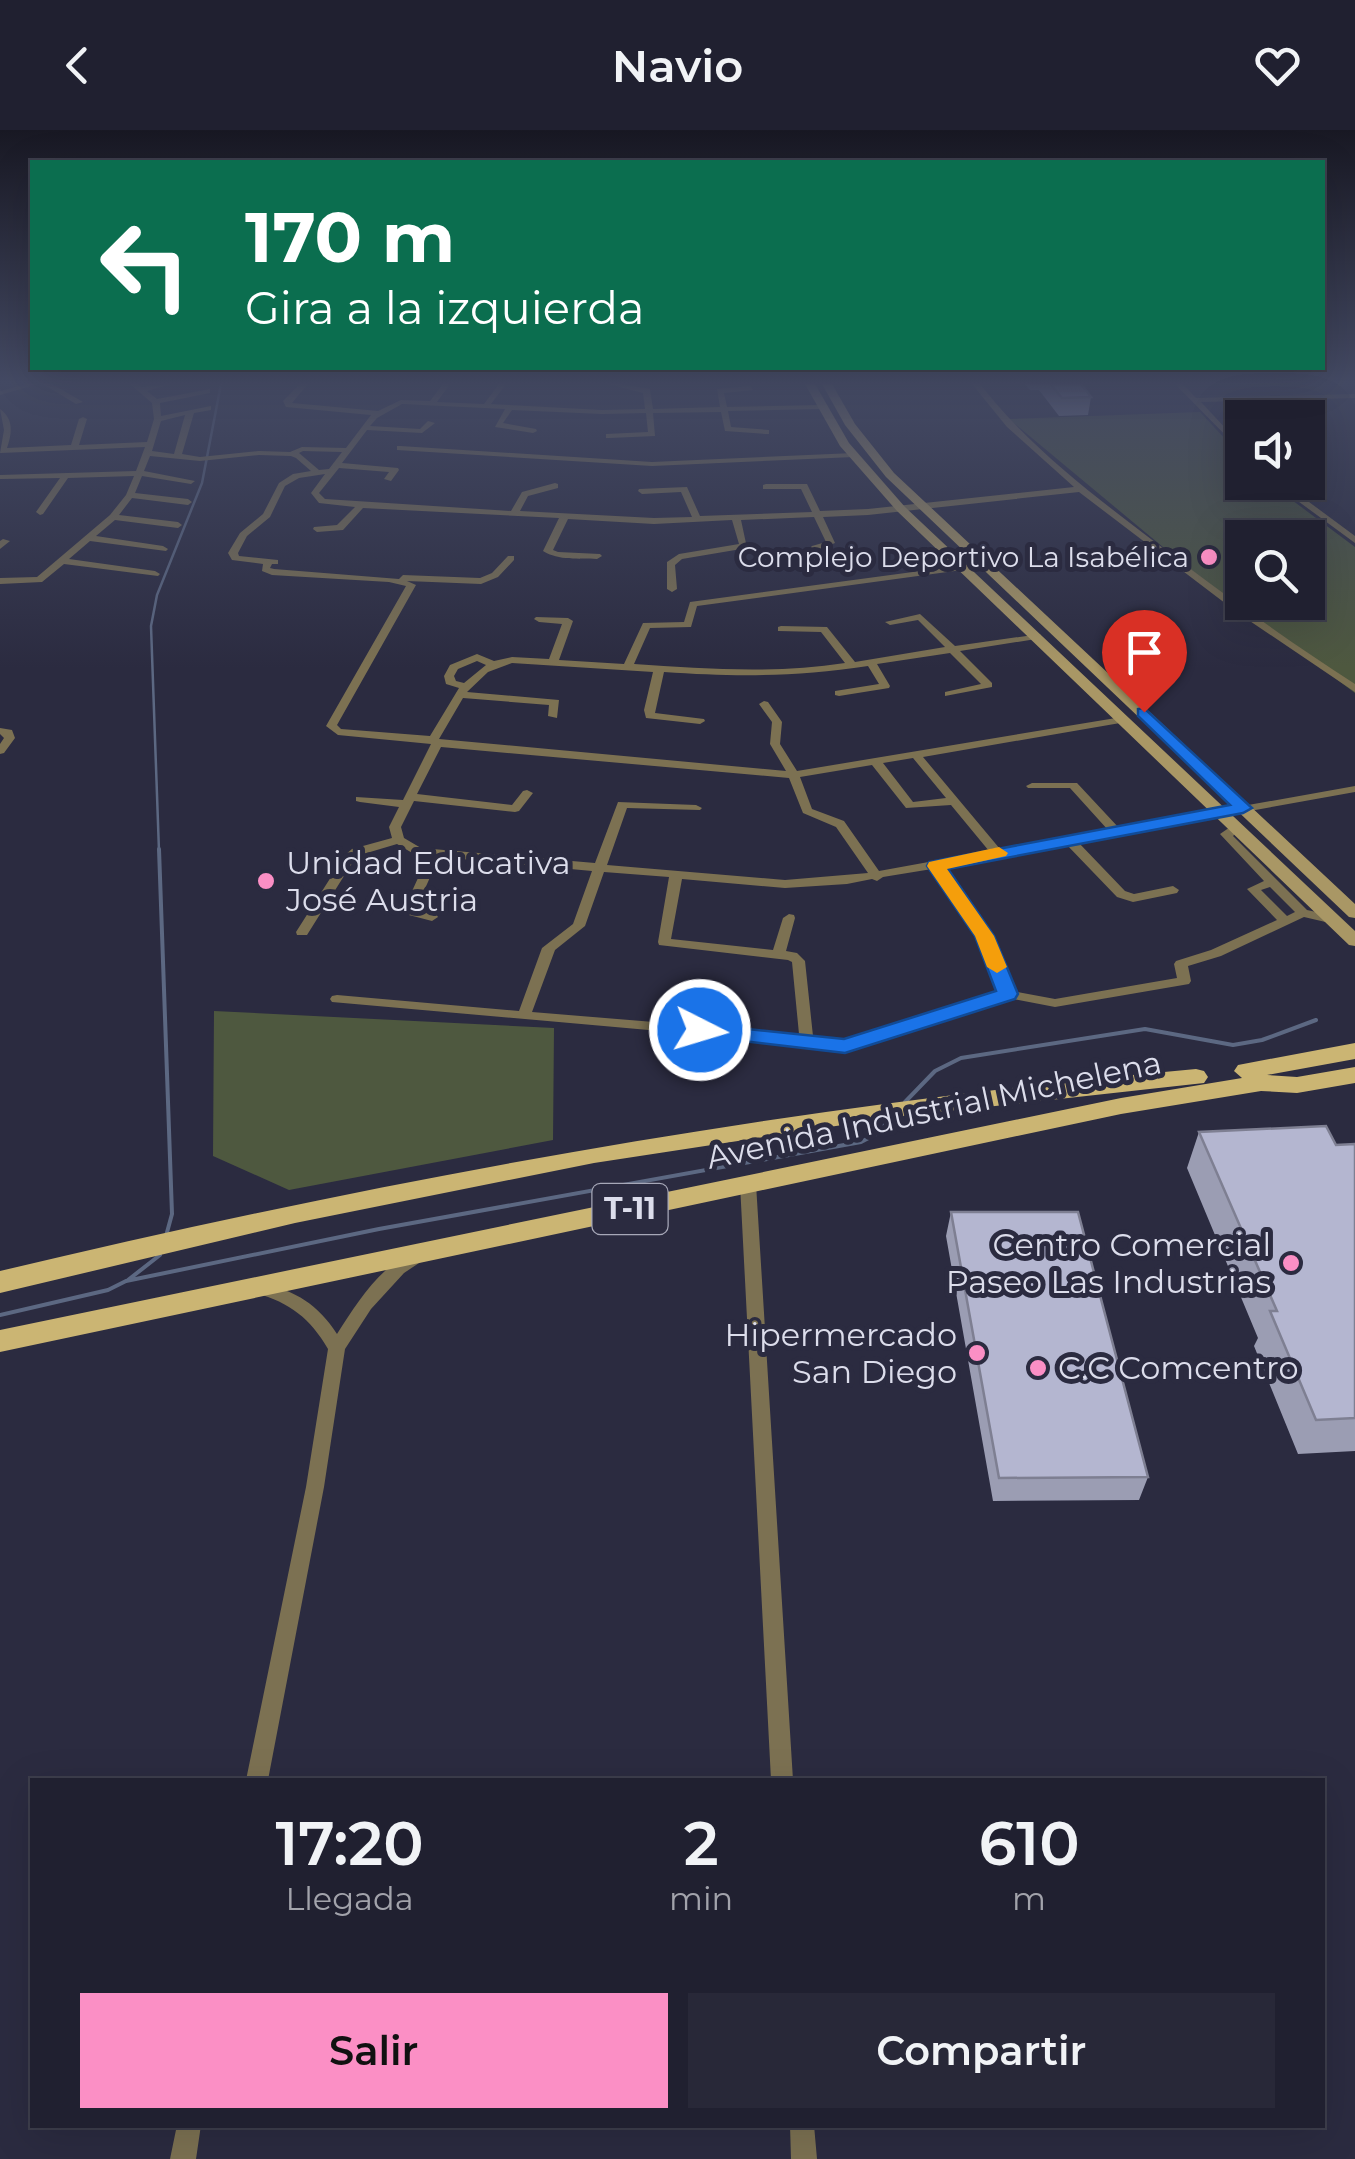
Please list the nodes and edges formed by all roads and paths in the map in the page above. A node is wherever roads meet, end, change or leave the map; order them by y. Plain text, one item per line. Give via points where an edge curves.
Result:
1 (63, 479) edge
2 (137, 479) edge
3 (177, 479) edge
4 (299, 479) edge
5 (326, 479) edge
6 (875, 479) edge
7 (894, 479) edge
8 (1068, 479) edge
9 (192, 481) dead end
10 (555, 486) dead end
11 (766, 487) dead end
12 (1081, 489) junction
13 (642, 490) dead end
14 (130, 495) junction
15 (1301, 500) edge
16 (188, 502) dead end
17 (361, 505) junction
18 (924, 507) junction
19 (901, 509) junction
20 (40, 512) dead end
21 (818, 514) junction
22 (112, 516) junction
23 (512, 516) junction
24 (564, 518) junction
25 (736, 518) junction
26 (698, 519) junction
27 (178, 525) dead end
28 (317, 529) dead end
29 (90, 538) junction
30 (1355, 540) edge
31 (815, 548) dead end
32 (163, 549) dead end
33 (596, 556) dead end
34 (511, 558) dead end
35 (63, 560) junction
36 (268, 562) junction
37 (314, 566) dead end
38 (962, 567) junction
39 (155, 574) dead end
40 (389, 579) junction
41 (0, 581) edge
42 (672, 589) dead end
43 (538, 619) dead end
44 (890, 622) dead end
45 (781, 629) dead end
46 (1036, 636) junction
47 (958, 651) junction
48 (553, 662) junction
49 (871, 662) junction
50 (490, 663) junction
51 (852, 665) junction
52 (627, 668) junction
53 (660, 670) junction
54 (1355, 689) edge
55 (464, 690) junction
56 (839, 693) dead end
57 (949, 694) dead end
58 (764, 704) dead end
59 (552, 716) dead end
60 (1122, 720) junction
61 (700, 721) dead end
62 (0, 730) edge
63 (435, 742) junction
64 (0, 751) edge
65 (915, 754) junction
66 (875, 761) junction
67 (794, 775) junction
68 (1032, 786) dead end
69 (1355, 789) edge
70 (527, 794) dead end
71 (360, 799) dead end
72 (408, 801) junction
73 (952, 801) junction
74 (696, 808) dead end
75 (1243, 808) junction
76 (1221, 812) junction
77 (1236, 827) junction
78 (1118, 832) junction
79 (398, 840) junction
80 (1070, 841) junction
81 (436, 853) junction
82 (997, 853) junction
83 (936, 866) junction
84 (598, 868) junction
85 (676, 875) junction
86 (878, 877) junction
87 (1273, 882) junction
88 (1173, 890) dead end
89 (1302, 912) junction
90 (1355, 913) edge
91 (432, 917) dead end
92 (789, 918) dead end
93 (1334, 920) junction
94 (1285, 921) junction
95 (302, 932) dead end
96 (1355, 941) edge
97 (778, 955) junction
98 (1008, 994) junction
99 (337, 999) dead end
100 (524, 1016) junction
101 (806, 1039) junction
102 (1353, 1057) edge
103 (1259, 1076) junction
104 (748, 1184) junction
105 (423, 1252) junction
106 (0, 1282) edge
107 (258, 1287) junction
108 (0, 1342) edge
109 (337, 1348) junction
110 (257, 1778) edge
111 (782, 1778) edge
112 (188, 2128) edge
113 (802, 2128) edge
114 (183, 2159) edge
115 (804, 2159) edge

1 - 20 street
2 - 14 street
3 - 9 street
4 - 36 street via 279,486 267,516 242,535 233,553
5 - 17 street via 316,497
6 - 19 main road
7 - 18 main road
8 - 12 street
10 - 23 street via 525,494
11 - 21 street via 804,486
12 - 18 street
12 - 54 street
13 - 26 street via 684,489
14 - 16 street
14 - 22 street
15 - 30 street
17 - 23 street
17 - 28 street via 340,528
18 - 19 street
18 - 75 main road
19 - 21 street
19 - 38 main road
21 - 25 street
21 - 31 street via 831,542
22 - 27 street
22 - 29 street
23 - 24 street
24 - 26 street
24 - 33 street via 548,551
25 - 26 street
25 - 42 street via 744,546 678,557 670,564
29 - 32 street
29 - 35 street
34 - 40 street via 481,581
35 - 39 street
35 - 41 street via 39,580
36 - 37 street
36 - 40 street via 265,569 277,572
38 - 46 main road
38 - 52 street via 693,604 688,625 646,625
40 - 63 street via 412,587 331,726
43 - 48 street via 568,622
44 - 47 street via 920,618
45 - 51 street via 824,628
46 - 47 street
46 - 60 main road
47 - 49 street
47 - 57 street via 988,685
48 - 50 street
48 - 52 street
49 - 51 street
49 - 56 street via 885,686
50 - 55 street
50 - 55 street via 477,657 454,667 451,684
51 - 53 street via 743,674
52 - 53 street
53 - 61 street via 650,716
55 - 59 street via 555,702
55 - 63 street
58 - 67 street
60 - 65 street
60 - 76 main road
62 - 64 street via 10,738
63 - 67 street
63 - 72 street
65 - 66 street
65 - 73 street
66 - 67 street
66 - 73 street via 910,806
67 - 86 street via 807,810 840,824
68 - 78 street via 1073,785
69 - 75 street
70 - 72 street via 515,809
71 - 72 street
72 - 79 street via 396,826
73 - 82 street
74 - 84 street via 622,804
75 - 76 street
75 - 90 main road
76 - 77 main road
76 - 78 street
77 - 87 street via 1228,838
77 - 93 main road
78 - 80 street
79 - 81 street
79 - 95 street via 349,858
80 - 82 street
80 - 88 street via 1121,894
81 - 84 street
81 - 91 street via 408,911
82 - 83 street
83 - 86 street
83 - 98 street via 984,936
84 - 85 street
84 - 100 street via 579,926 550,948
85 - 86 street via 784,884
85 - 97 street via 664,942
87 - 89 street
87 - 94 street via 1253,889
89 - 93 street
89 - 94 street
92 - 97 street
93 - 96 main road
94 - 98 street via 1182,964 1184,981 1055,1004
97 - 101 street via 798,961
98 - 101 street via 845,1046
99 - 100 street
100 - 101 street
102 - 103 main road, Avenida Industrial Michelena / T-11 via 1298,1084
102 - 103 main road, Avenida Industrial Michelena / T-11 via 1274,1059
103 - 104 main road, Avenida Industrial Michelena / T-11
103 - 106 main road, Avenida Industrial Michelena / T-11 via 938,1104 688,1138 182,1238
104 - 105 main road, Avenida Industrial Michelena / T-11
104 - 111 street
105 - 107 main road, Avenida Industrial Michelena / T-11
105 - 109 street via 365,1304
107 - 108 main road, Avenida Industrial Michelena / T-11
107 - 109 street via 295,1297 320,1318
109 - 110 street
112 - 114 street
113 - 115 street

